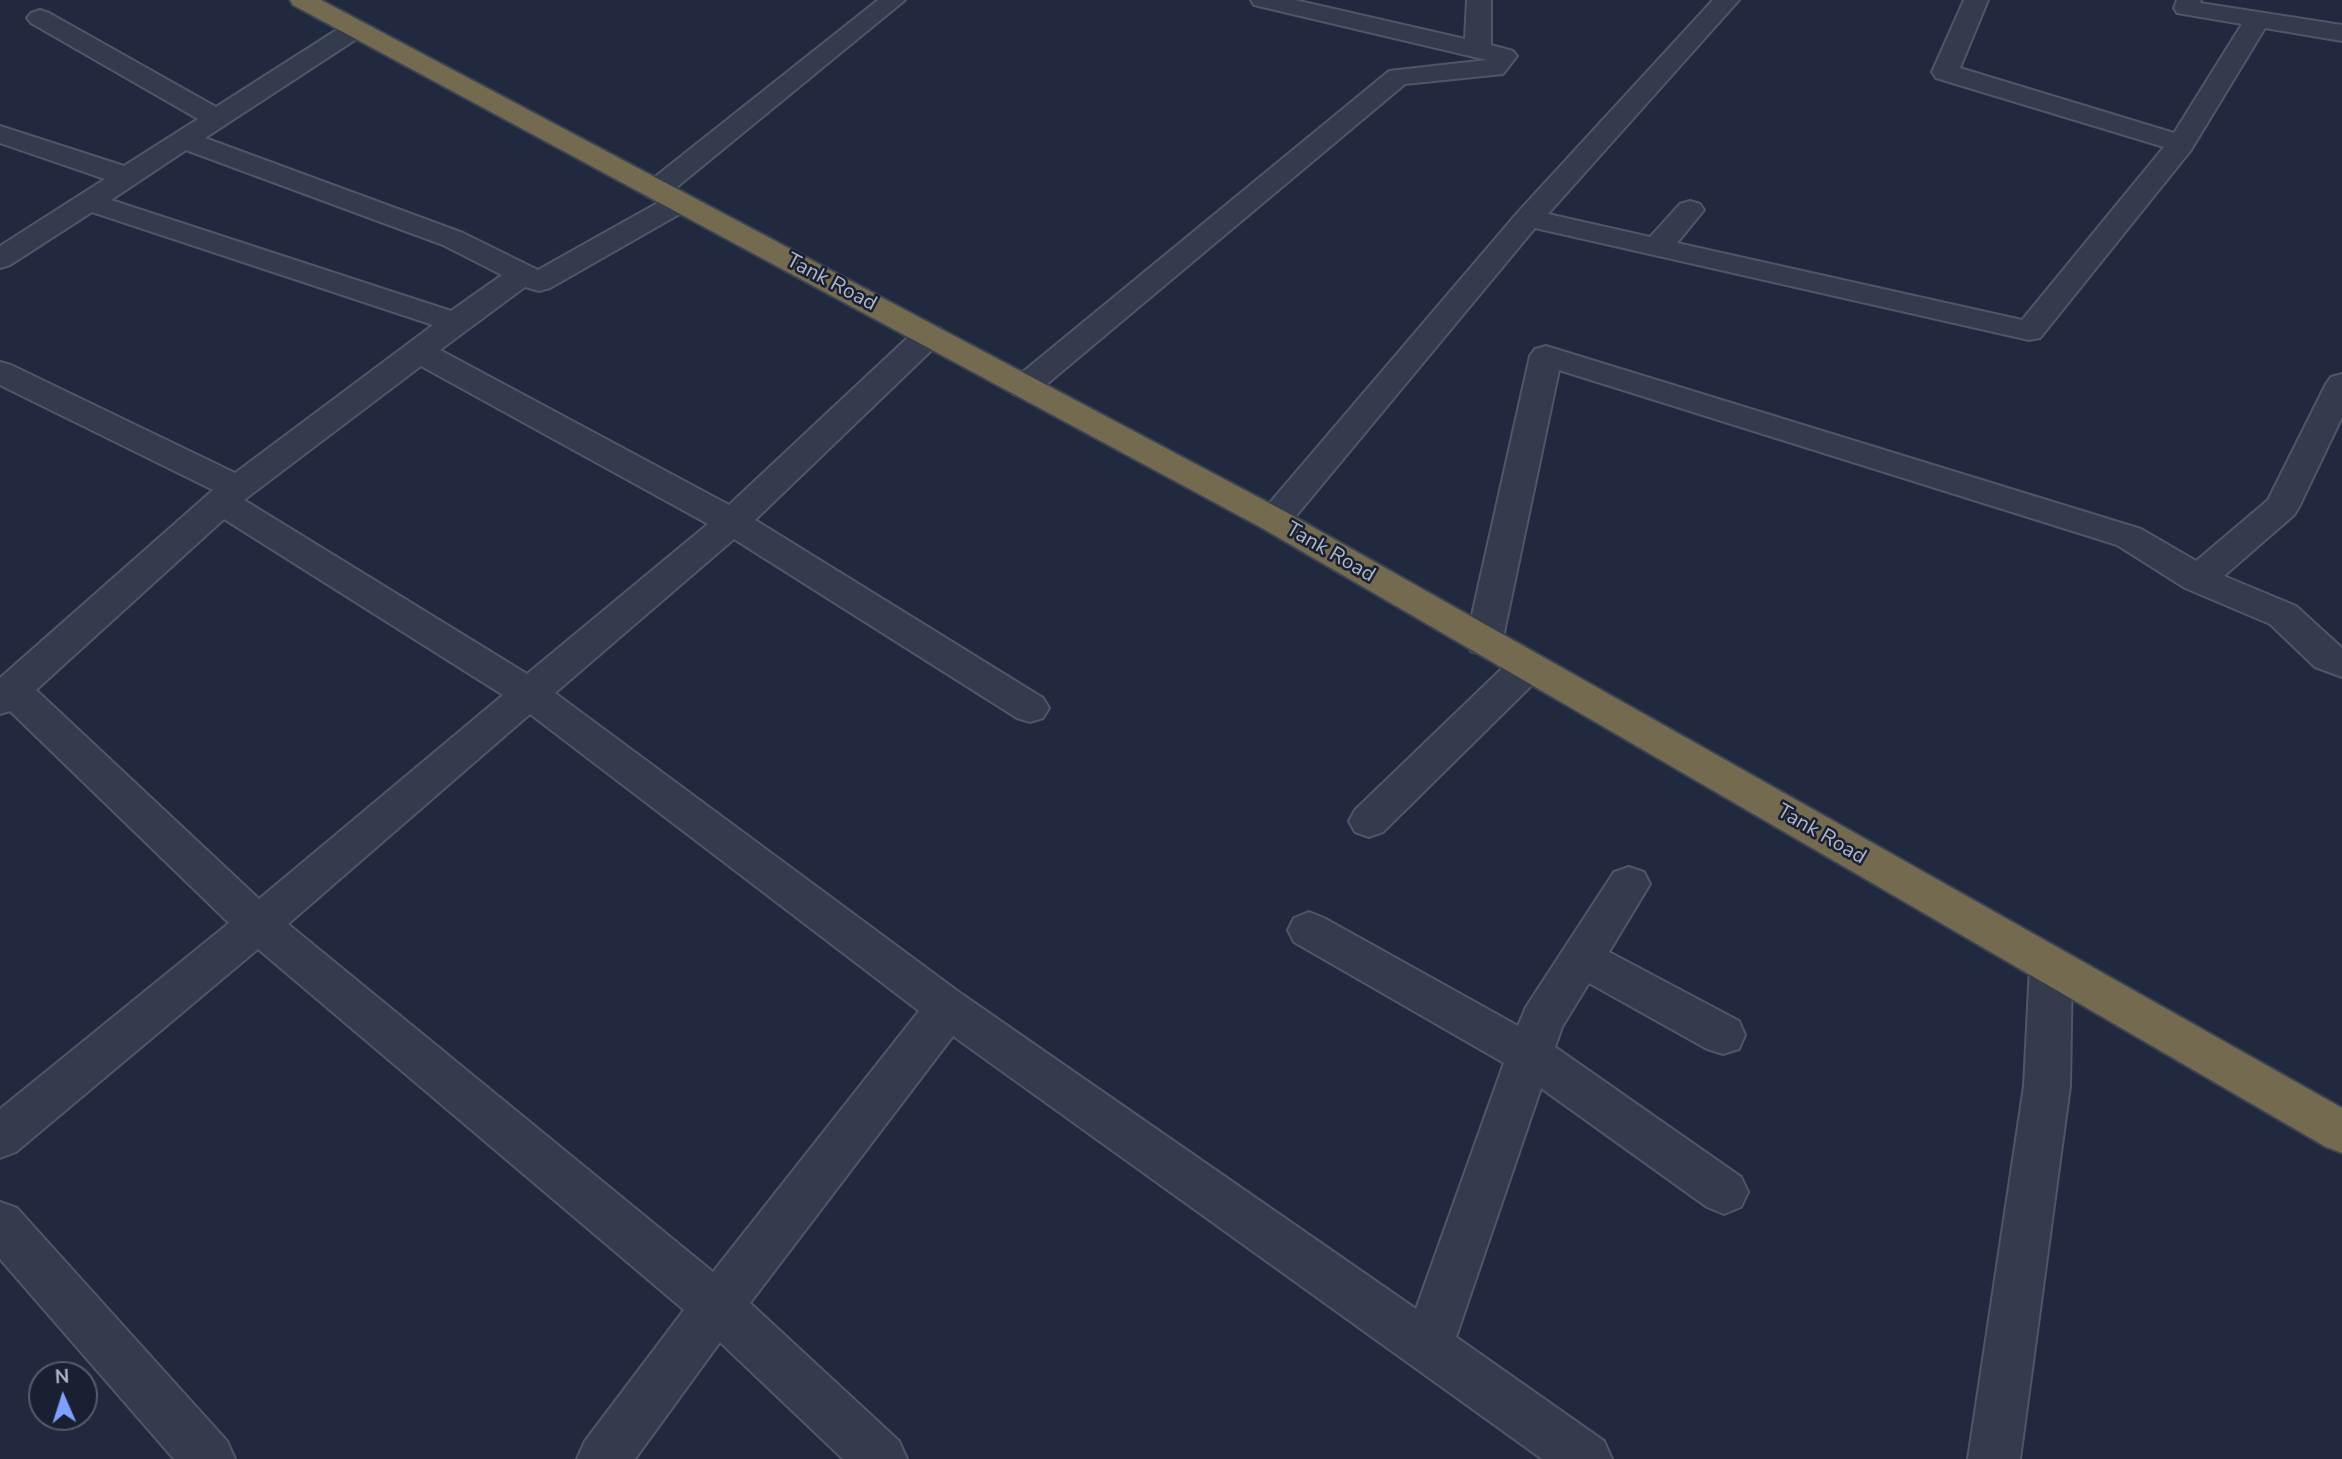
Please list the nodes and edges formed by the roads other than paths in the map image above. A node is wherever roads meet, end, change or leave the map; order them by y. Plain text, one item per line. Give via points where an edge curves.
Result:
1 (302, 0) edge
2 (893, 0) edge
3 (1263, 0) edge
4 (1479, 0) edge
5 (1727, 0) edge
6 (1976, 0) edge
7 (2189, 0) edge
8 (40, 18) dead end
9 (2258, 19) junction
10 (355, 29) junction
11 (2342, 33) edge
12 (1478, 48) junction
13 (217, 119) junction
14 (0, 134) edge
15 (184, 140) junction
16 (2181, 144) junction
17 (128, 177) junction
18 (668, 196) junction
19 (89, 202) junction
20 (1690, 210) dead end
21 (1528, 218) junction
22 (1657, 247) junction
23 (0, 259) edge
24 (523, 274) junction
25 (455, 322) junction
26 (929, 335) junction
27 (419, 352) junction
28 (0, 372) edge
29 (2342, 384) edge
30 (1024, 387) junction
31 (230, 495) junction
32 (1274, 520) junction
33 (732, 522) junction
34 (2199, 579) junction
35 (1484, 642) junction
36 (2342, 663) edge
37 (1527, 667) junction
38 (6, 694) edge
39 (530, 694) junction
40 (1030, 708) dead end
41 (1369, 821) dead end
42 (1629, 884) dead end
43 (258, 924) junction
44 (1309, 930) dead end
45 (1582, 958) junction
46 (2052, 966) junction
47 (948, 1008) junction
48 (1723, 1035) dead end
49 (1530, 1055) junction
50 (2342, 1132) edge
51 (0, 1137) edge
52 (1724, 1192) dead end
53 (0, 1224) edge
54 (717, 1306) junction
55 (1427, 1347) junction
56 (209, 1459) edge
57 (603, 1459) edge
58 (881, 1459) edge
59 (1586, 1459) edge
60 (1994, 1459) edge

1 - 10 highway, Tank Road
2 - 18 street
3 - 12 street
4 - 12 street
5 - 21 street
6 - 16 street via 1945,72
7 - 9 street via 2186,8
8 - 13 street
9 - 11 street
9 - 16 street
10 - 13 street
10 - 18 highway, Tank Road
12 - 30 street via 1504,56 1494,68 1398,77
13 - 15 street
14 - 17 street
15 - 17 street
15 - 24 street via 453,239
16 - 22 street via 2029,331
17 - 19 street
18 - 24 street via 539,282
18 - 26 highway, Tank Road
19 - 23 street
19 - 25 street
20 - 22 street
21 - 22 street
21 - 32 street
24 - 25 street
25 - 27 street
26 - 30 highway, Tank Road
26 - 33 street
27 - 31 street
27 - 33 street
28 - 31 street
29 - 34 street via 2282,506
30 - 32 highway, Tank Road
31 - 38 street
31 - 39 street
32 - 35 highway, Tank Road
33 - 39 street
33 - 40 street
34 - 35 street via 2129,537 1546,356
34 - 36 street via 2283,615 2328,657
35 - 37 highway, Tank Road
37 - 41 street
37 - 46 highway, Tank Road
38 - 43 street
39 - 43 street
39 - 47 street
42 - 45 street
43 - 51 street
43 - 54 street
44 - 49 street
45 - 48 street
45 - 49 street via 1542,1020
46 - 50 highway, Tank Road
46 - 60 street via 2047,1086
47 - 54 street
47 - 55 street
49 - 52 street
49 - 55 street
53 - 56 street
54 - 57 street
54 - 58 street
55 - 59 street

